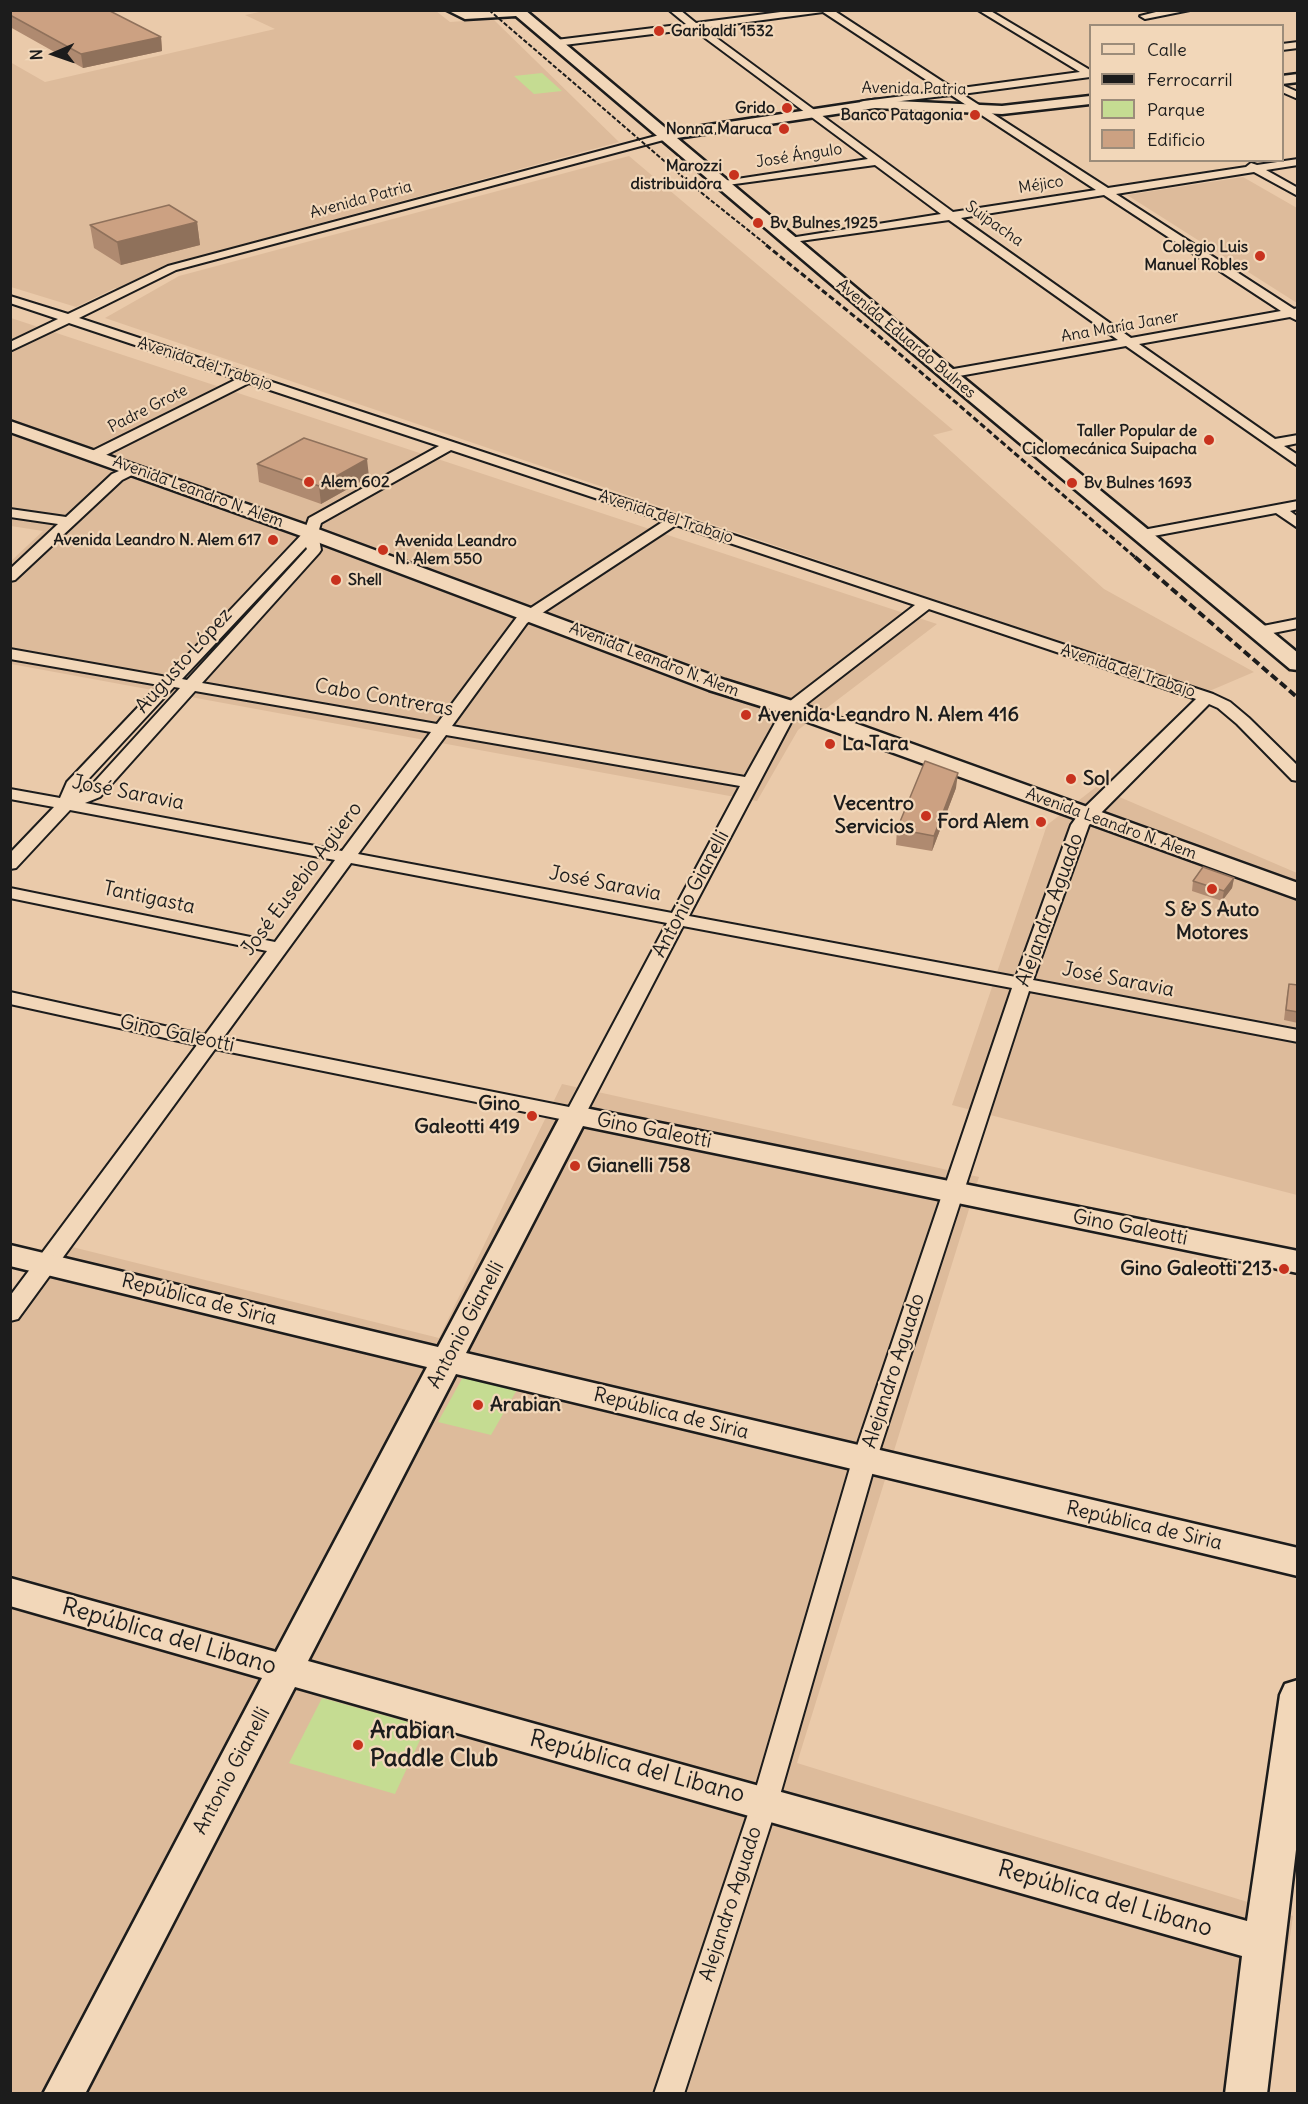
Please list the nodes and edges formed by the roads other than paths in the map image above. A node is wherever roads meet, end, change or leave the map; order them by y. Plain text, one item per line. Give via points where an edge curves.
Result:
1 (453, 10) edge
2 (673, 10) edge
3 (824, 10) edge
4 (982, 10) edge
5 (1135, 10) edge
6 (1186, 10) edge
7 (522, 11) edge
8 (1145, 16) junction
9 (1159, 24) edge
10 (694, 26) junction
11 (556, 44) junction
12 (1089, 73) edge
13 (1089, 74) edge
14 (1284, 89) edge
15 (952, 92) junction
16 (1298, 96) edge
17 (1089, 102) edge
18 (904, 103) junction
19 (980, 111) junction
20 (816, 114) junction
21 (667, 136) junction
22 (879, 160) junction
23 (1244, 162) edge
24 (1298, 162) edge
25 (1255, 169) junction
26 (724, 184) junction
27 (1104, 192) junction
28 (1298, 193) edge
29 (951, 216) junction
30 (790, 241) junction
31 (10, 299) edge
32 (1296, 314) edge
33 (72, 319) junction
34 (1130, 342) junction
35 (10, 347) edge
36 (948, 374) junction
37 (249, 378) junction
38 (10, 426) edge
39 (1298, 439) edge
40 (1272, 444) junction
41 (450, 445) junction
42 (95, 455) junction
43 (1298, 462) edge
44 (133, 469) junction
45 (1298, 505) edge
46 (1278, 508) junction
47 (10, 513) edge
48 (675, 520) junction
49 (70, 522) junction
50 (1298, 524) edge
51 (311, 532) junction
52 (1143, 534) junction
53 (10, 577) edge
54 (926, 604) junction
55 (530, 613) junction
56 (1298, 623) edge
57 (1258, 631) junction
58 (10, 654) edge
59 (1298, 664) edge
60 (172, 682) junction
61 (190, 686) junction
62 (1208, 697) junction
63 (791, 708) junction
64 (441, 729) junction
65 (1298, 777) edge
66 (750, 783) junction
67 (10, 794) edge
68 (67, 804) junction
69 (1087, 815) junction
70 (346, 858) junction
71 (10, 864) edge
72 (1298, 892) edge
73 (10, 893) edge
74 (677, 921) junction
75 (279, 948) junction
76 (1022, 985) junction
77 (10, 998) edge
78 (1298, 1036) edge
79 (210, 1042) junction
80 (575, 1115) junction
81 (954, 1192) junction
82 (10, 1255) edge
83 (1298, 1262) edge
84 (47, 1264) junction
85 (10, 1313) edge
86 (447, 1360) junction
87 (864, 1461) junction
88 (1298, 1562) edge
89 (10, 1592) edge
90 (285, 1670) junction
91 (1298, 1695) edge
92 (765, 1802) junction
93 (1263, 1944) junction
94 (63, 2094) edge
95 (669, 2094) edge
96 (1246, 2094) edge

1 - 7 main road via 465,15
2 - 10 street, Suipacha
3 - 10 street
3 - 15 street
4 - 12 street
5 - 8 street
6 - 8 street
7 - 11 main road, Avenida Eduardo Bulnes
8 - 9 street
10 - 11 street
10 - 20 street, Suipacha
11 - 21 main road, Avenida Eduardo Bulnes
13 - 15 street
14 - 16 street
15 - 18 street
15 - 19 street
17 - 19 main road, Avenida Patria via 1014,113
18 - 19 main road, Avenida Patria
18 - 20 main road, Avenida Patria
18 - 20 main road, Avenida Patria via 859,105
19 - 27 street
20 - 21 main road, Avenida Patria
20 - 22 street, Suipacha
21 - 26 main road, Avenida Eduardo Bulnes
21 - 33 street, Avenida Patria via 172,268
22 - 26 street, José Ángulo
22 - 29 street, Suipacha
23 - 25 street
24 - 25 street, Méjico
25 - 27 street, Méjico
25 - 28 street
26 - 30 main road, Avenida Eduardo Bulnes
27 - 29 street, Méjico
27 - 32 street
29 - 30 street, Méjico
29 - 34 street, Suipacha
30 - 36 main road, Avenida Eduardo Bulnes
31 - 33 street, Avenida del Trabajo
32 - 34 street, Ana María Janer
33 - 35 street, Avenida Patria
33 - 37 street, Avenida del Trabajo
34 - 36 street, Ana María Janer
34 - 40 street, Suipacha
36 - 52 main road, Avenida Eduardo Bulnes
37 - 41 street, Avenida del Trabajo
37 - 42 street, Padre Grote
38 - 42 main road, Avenida Leandro N. Alem
39 - 40 street
40 - 43 street, Suipacha
41 - 48 street, Avenida del Trabajo
41 - 51 street, Augusto López via 314,522
42 - 44 main road, Avenida Leandro N. Alem
44 - 49 street via 117,477
44 - 51 main road, Avenida Leandro N. Alem
45 - 46 street
46 - 50 street
46 - 52 street
47 - 49 street
48 - 54 street, Avenida del Trabajo
48 - 55 street, José Eusebio Agüero
49 - 53 street
51 - 55 main road, Avenida Leandro N. Alem
51 - 60 street, Augusto López
51 - 61 street, Augusto López via 314,550
52 - 57 main road, Avenida Eduardo Bulnes
54 - 62 street, Avenida del Trabajo
54 - 63 street, Antonio Gianelli
55 - 63 main road, Avenida Leandro N. Alem via 717,685
55 - 64 street, José Eusebio Agüero
56 - 57 street
57 - 59 main road, Avenida Eduardo Bulnes
58 - 60 street, Cabo Contreras
60 - 61 street, Cabo Contreras
60 - 68 street, Augusto López via 73,786
61 - 64 street, Cabo Contreras
61 - 68 street, Augusto López via 94,793
62 - 65 street, Avenida del Trabajo via 1243,721
62 - 69 street, Alejandro Aguado
63 - 66 street, Antonio Gianelli
63 - 69 main road, Avenida Leandro N. Alem
64 - 66 street, Cabo Contreras
64 - 70 street, José Eusebio Agüero
66 - 74 street, Antonio Gianelli
67 - 68 street, José Saravia
68 - 70 street, José Saravia
68 - 71 street, Augusto López
69 - 72 main road, Avenida Leandro N. Alem
69 - 76 street, Alejandro Aguado
70 - 74 street, José Saravia
70 - 75 street, José Eusebio Agüero
73 - 75 street, Tantigasta
74 - 76 street, José Saravia
74 - 80 street, Antonio Gianelli
75 - 79 street, José Eusebio Agüero
76 - 78 street, José Saravia
76 - 81 street, Alejandro Aguado
77 - 79 street, Gino Galeotti
79 - 80 street, Gino Galeotti
79 - 84 street, José Eusebio Agüero
80 - 81 main road, Gino Galeotti
80 - 86 main road, Antonio Gianelli
81 - 83 main road, Gino Galeotti
81 - 87 street, Alejandro Aguado
82 - 84 main road, República de Siria
84 - 85 street, José Eusebio Agüero
84 - 86 main road, República de Siria
86 - 87 main road, República de Siria
86 - 90 main road, Antonio Gianelli
87 - 88 main road, República de Siria
87 - 92 street, Alejandro Aguado
89 - 90 main road, República del Libano
90 - 92 main road, República del Libano
90 - 94 main road, Antonio Gianelli
91 - 93 main road
92 - 93 main road, República del Libano
92 - 95 street, Alejandro Aguado
93 - 96 main road

